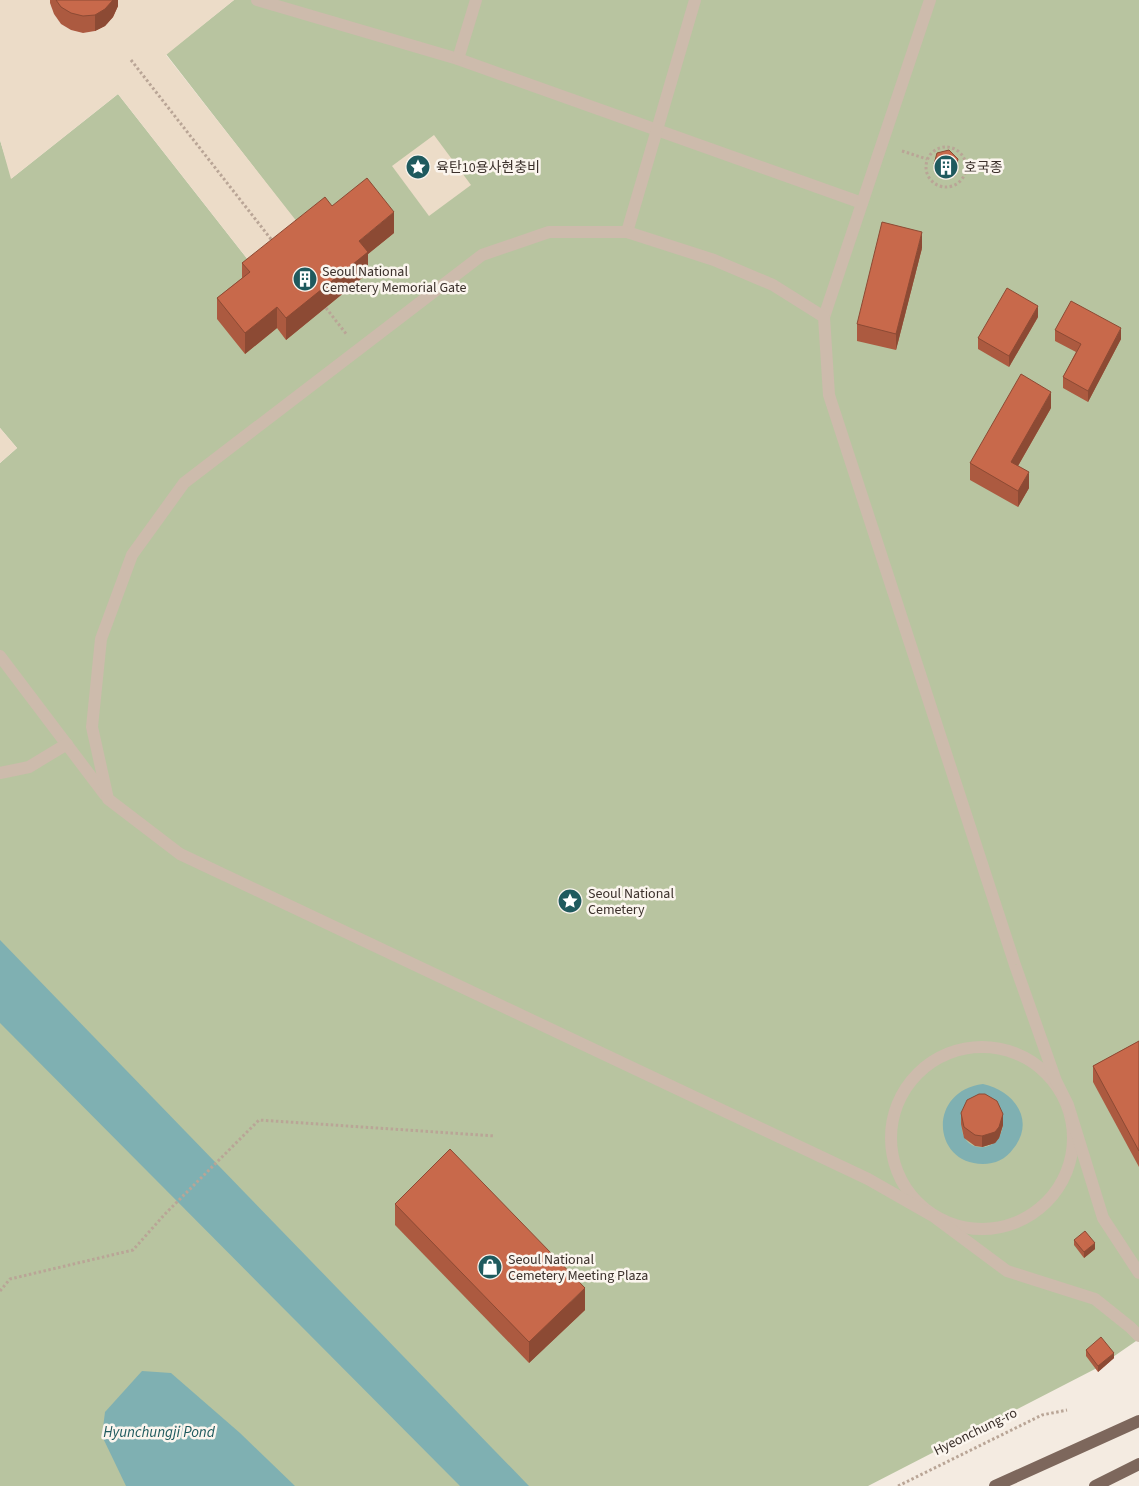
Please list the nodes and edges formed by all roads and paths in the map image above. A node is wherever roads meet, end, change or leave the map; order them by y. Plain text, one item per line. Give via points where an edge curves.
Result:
1 (257, 0) edge
2 (476, 0) edge
3 (695, 0) edge
4 (930, 0) edge
5 (131, 60) dead end
6 (458, 60) junction
7 (658, 129) junction
8 (882, 144) junction
9 (927, 159) junction
10 (862, 203) junction
11 (627, 232) junction
12 (274, 243) edge
13 (326, 308) edge
14 (824, 317) junction
15 (359, 350) junction
16 (0, 656) edge
17 (67, 744) junction
18 (0, 773) edge
19 (108, 799) junction
20 (1068, 1105) junction
21 (495, 1136) dead end
22 (933, 1216) junction
23 (1139, 1274) edge
24 (0, 1291) edge
25 (1139, 1336) edge
26 (1067, 1410) dead end
27 (1139, 1421) edge
28 (1139, 1464) edge
29 (898, 1486) edge
30 (996, 1486) edge
31 (1095, 1486) edge

1 - 6 lane
2 - 6 lane
3 - 7 lane
4 - 8 lane
5 - 12 path
6 - 7 lane
7 - 10 lane
7 - 11 lane
8 - 9 path
8 - 10 lane
9 - 9 path via 927,173 941,187 954,186 964,176 966,163 955,148 935,149
10 - 14 lane
11 - 14 lane via 714,260 773,285
11 - 15 lane via 549,232 482,255
13 - 15 path
14 - 20 lane via 828,395 1015,965 1056,1081
15 - 19 lane via 184,484 132,555 101,639 92,727
16 - 17 lane
17 - 18 lane via 29,767
17 - 19 lane
19 - 22 lane via 180,854 868,1179
20 - 22 lane via 1074,1133 1071,1162 1059,1188 1040,1209 1015,1224 987,1230 959,1227
20 - 22 lane via 1052,1078 1028,1058 998,1048 967,1047 938,1058 913,1078 897,1105 891,1136 895,1166 910,1194
20 - 23 lane via 1103,1218
21 - 24 path via 259,1120 133,1250 10,1279
22 - 25 lane via 1007,1271 1095,1299
26 - 29 path, Hyeonchung-ro via 1042,1415
27 - 30 main road
28 - 31 main road

